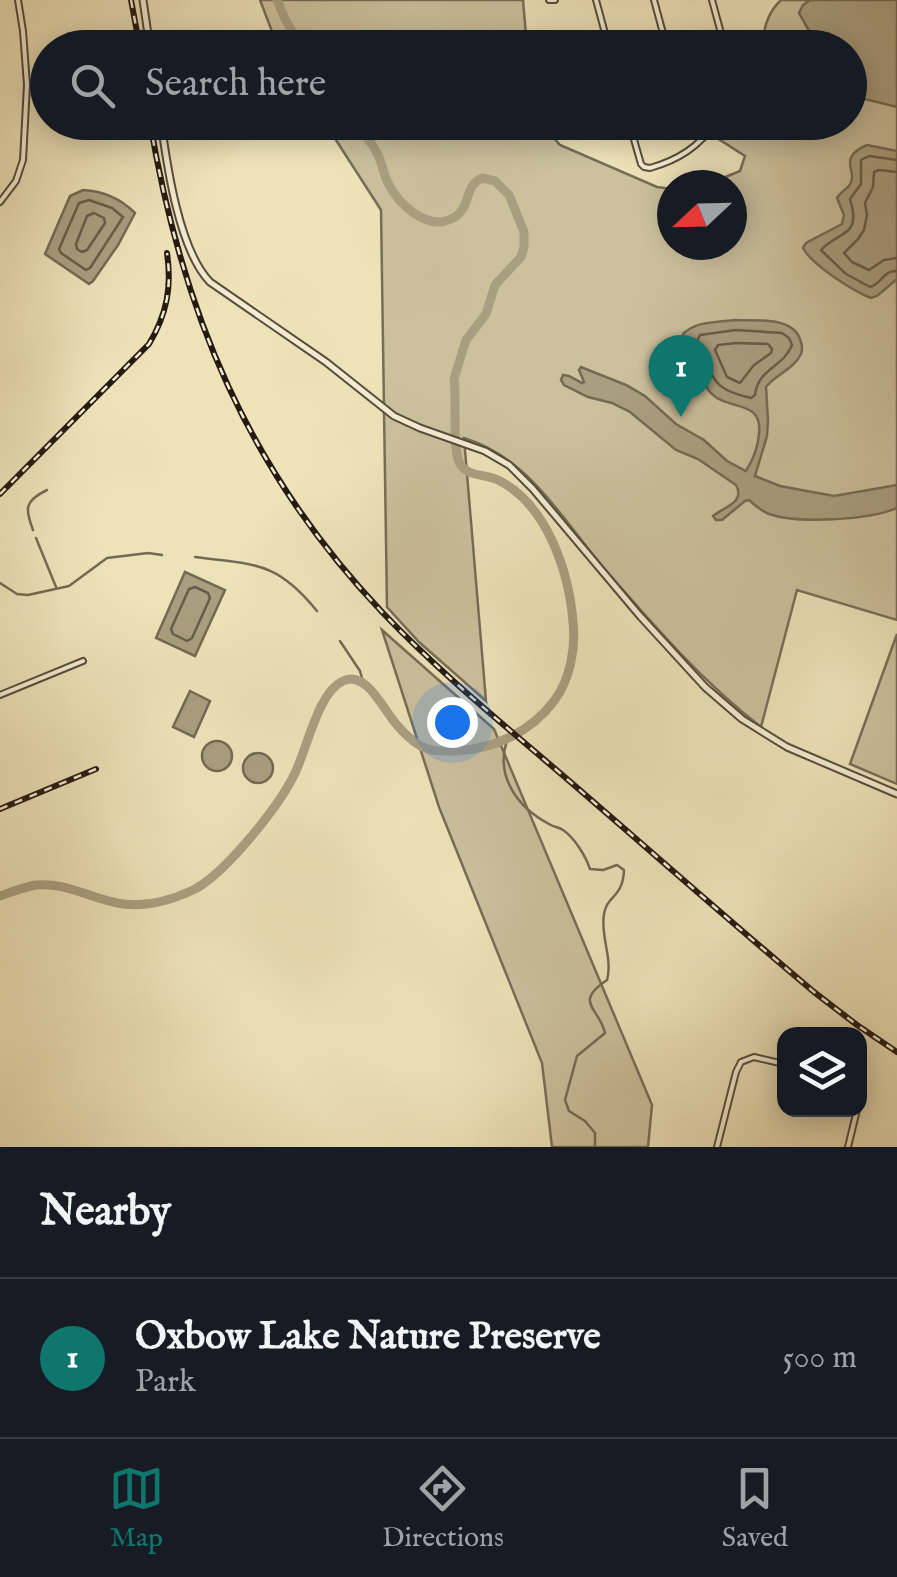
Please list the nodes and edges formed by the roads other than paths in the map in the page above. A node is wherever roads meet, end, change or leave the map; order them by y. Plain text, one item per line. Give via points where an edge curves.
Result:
1 (18, 0) edge
2 (143, 0) edge
3 (596, 0) edge
4 (654, 0) edge
5 (712, 0) edge
6 (147, 30) edge
7 (604, 30) edge
8 (662, 30) edge
9 (720, 30) edge
10 (164, 140) edge
11 (634, 140) edge
12 (702, 140) edge
13 (0, 202) edge
14 (83, 661) dead end
15 (0, 695) edge
16 (897, 794) edge
17 (777, 1062) edge
18 (855, 1117) edge
19 (717, 1147) edge
20 (848, 1147) edge

1 - 13 street via 27,85 23,160
2 - 6 street
3 - 7 street
4 - 8 street
5 - 9 street
10 - 16 street via 173,190 202,274 390,414 496,457 519,474 652,630 742,719 787,747
11 - 12 street via 644,168 687,153
14 - 15 street
17 - 19 street via 745,1059 736,1071
18 - 20 street

